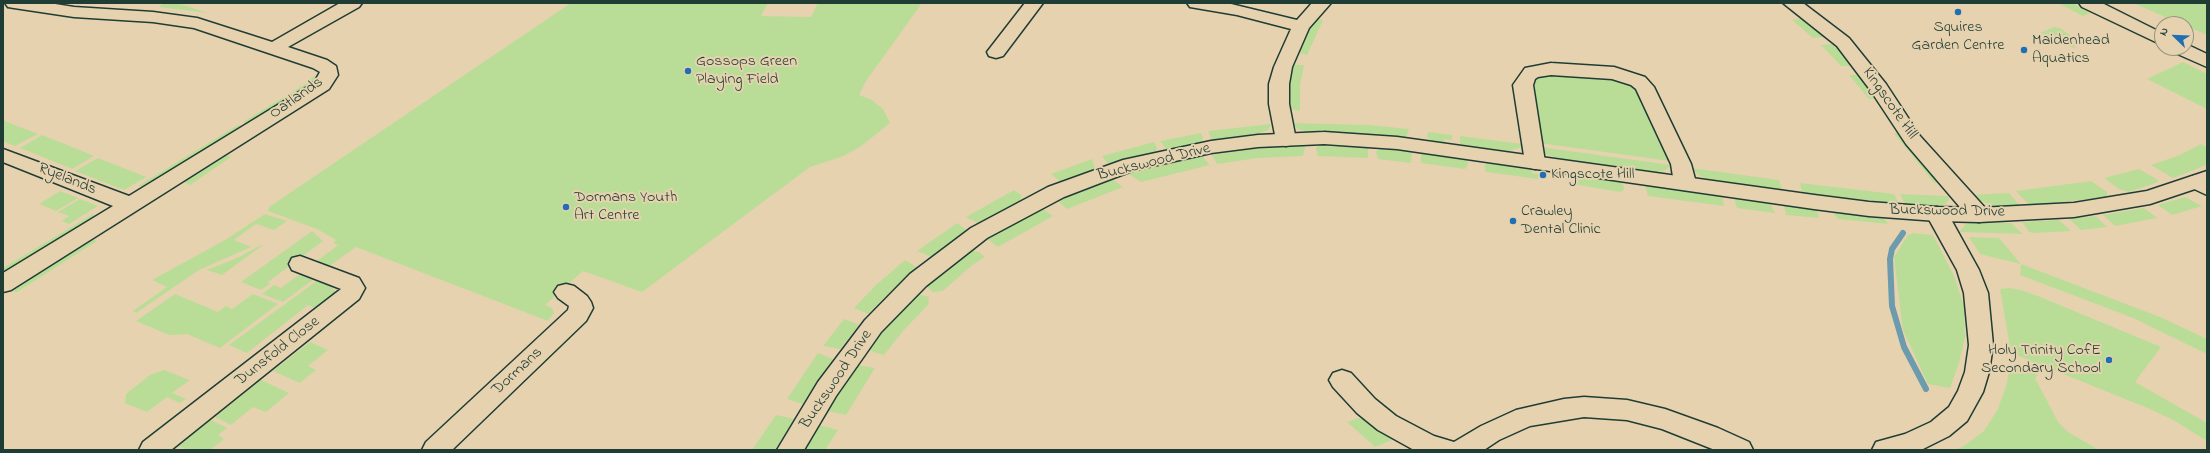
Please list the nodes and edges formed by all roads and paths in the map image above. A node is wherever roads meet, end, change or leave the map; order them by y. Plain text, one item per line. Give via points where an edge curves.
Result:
1 (14, 3) edge
2 (134, 3) edge
3 (353, 3) edge
4 (1034, 3) edge
5 (1196, 3) edge
6 (1322, 3) edge
7 (1792, 3) edge
8 (2088, 3) edge
9 (2113, 3) edge
10 (117, 15) junction
11 (2154, 22) edge
12 (1301, 26) junction
13 (2154, 36) edge
14 (2194, 39) edge
15 (2207, 45) edge
16 (274, 48) junction
17 (995, 52) dead end
18 (2194, 55) edge
19 (2207, 61) edge
20 (1286, 140) junction
21 (3, 155) edge
22 (1534, 162) junction
23 (1686, 183) junction
24 (2204, 183) edge
25 (131, 205) junction
26 (1938, 214) junction
27 (1979, 214) junction
28 (300, 264) dead end
29 (3, 284) edge
30 (566, 292) dead end
31 (1342, 380) dead end
32 (152, 450) edge
33 (435, 450) edge
34 (790, 450) edge
35 (1446, 450) edge
36 (1463, 450) edge
37 (1740, 450) edge
38 (1885, 450) edge

1 - 10 street, Oatlands via 68,12
2 - 10 street
3 - 16 street
4 - 17 street
5 - 12 street
6 - 12 street
7 - 27 street, Kingscote Hill via 1843,42 1879,88 1913,140
8 - 13 street
9 - 11 street
10 - 16 street, Oatlands via 197,23
12 - 20 street via 1288,52 1279,84 1279,104
14 - 15 street
16 - 25 street, Oatlands via 326,66 329,70 328,79 314,91
18 - 19 street
20 - 22 street, Buckswood Drive via 1324,138 1397,143
20 - 34 street, Buckswood Drive via 1211,147 1130,165 1056,192 979,233 918,280 873,326 827,389
21 - 25 street, Ryelands
22 - 23 street, Buckswood Drive
22 - 23 street via 1523,85 1527,77 1536,71 1551,69 1614,73 1638,81 1644,87 1681,164
23 - 26 street, Buckswood Drive via 1869,209
24 - 27 street, Buckswood Drive via 2116,204 2074,210
25 - 29 street, Oatlands
26 - 27 street, Buckswood Drive
26 - 38 street via 1968,270 1976,293 1981,345 1977,372 1958,414 1940,429 1911,443
28 - 32 street, Dunsfold Close via 351,284 351,294
30 - 33 street, Dormans via 579,302 581,308 578,315
31 - 35 street via 1366,406 1387,423 1426,444
36 - 37 street via 1490,433 1525,418 1584,407 1627,410 1665,419 1709,435

